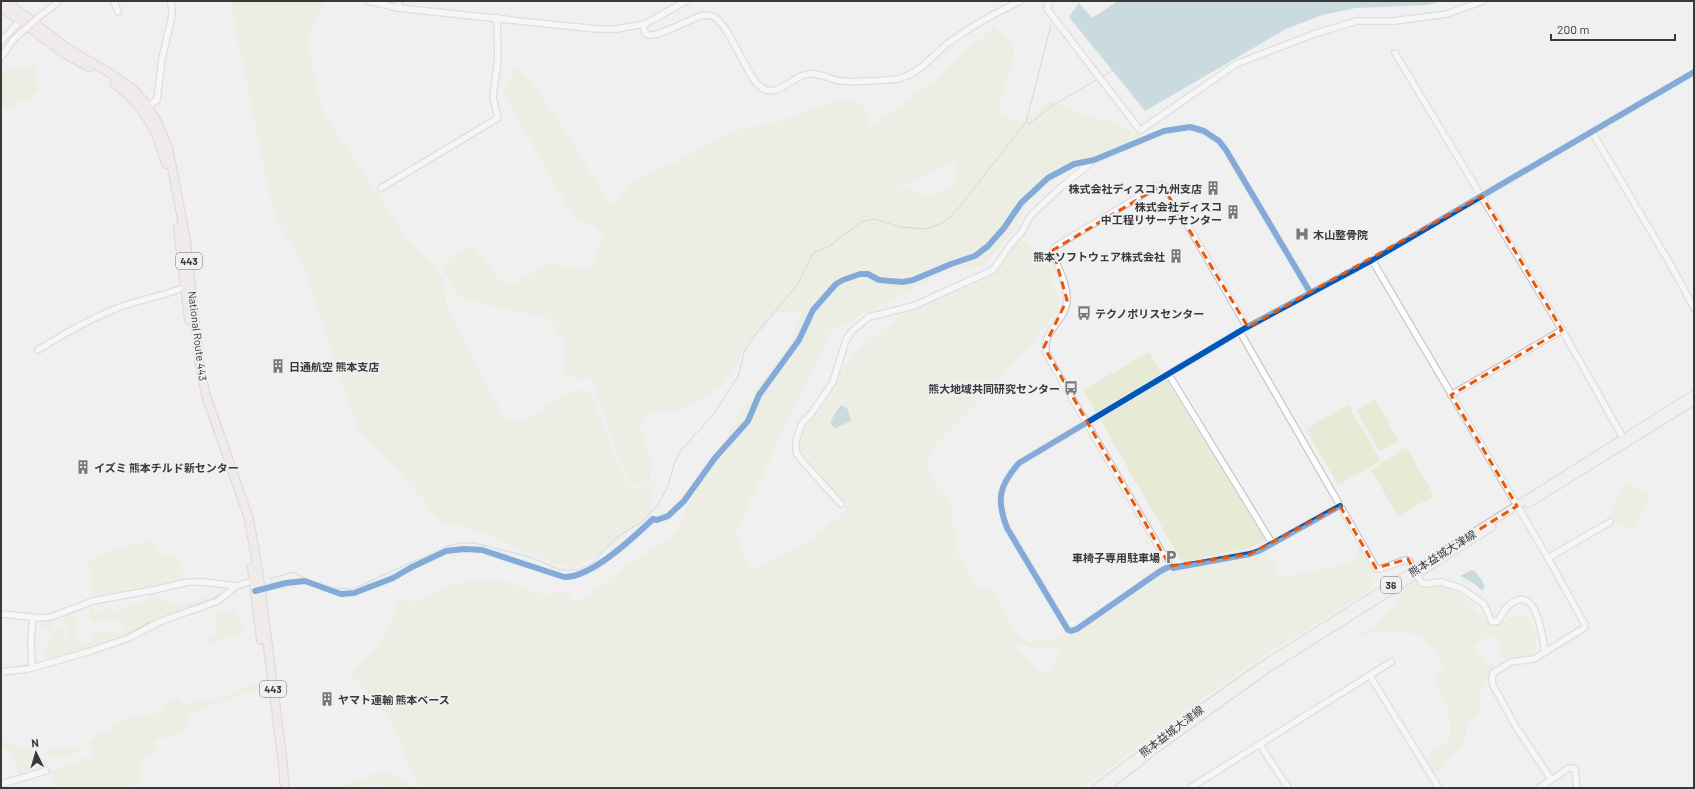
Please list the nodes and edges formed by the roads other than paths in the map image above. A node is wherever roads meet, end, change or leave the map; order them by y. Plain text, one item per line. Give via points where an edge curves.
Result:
1 (6, 1) edge
2 (58, 1) edge
3 (114, 1) edge
4 (171, 1) edge
5 (368, 1) edge
6 (399, 1) edge
7 (686, 1) edge
8 (1020, 1) edge
9 (1049, 1) edge
10 (1483, 1) edge
11 (1, 7) edge
12 (398, 8) junction
13 (118, 12) dead end
14 (497, 18) junction
15 (20, 21) junction
16 (645, 24) junction
17 (1, 41) edge
18 (1395, 52) dead end
19 (1, 57) edge
20 (1694, 72) edge
21 (145, 109) junction
22 (1592, 132) junction
23 (1094, 160) junction
24 (381, 188) dead end
25 (1482, 196) junction
26 (1372, 260) junction
27 (186, 287) junction
28 (1310, 292) junction
29 (1694, 308) edge
30 (1248, 327) junction
31 (1562, 330) junction
32 (1240, 332) junction
33 (38, 350) dead end
34 (1169, 375) junction
35 (1452, 394) junction
36 (1694, 394) edge
37 (1694, 401) edge
38 (1086, 423) junction
39 (1626, 443) junction
40 (841, 504) dead end
41 (1340, 506) junction
42 (1518, 508) junction
43 (1610, 522) dead end
44 (1272, 543) junction
45 (1548, 558) junction
46 (1170, 566) junction
47 (254, 580) junction
48 (236, 586) junction
49 (258, 590) junction
50 (1, 614) edge
51 (33, 618) junction
52 (1545, 652) junction
53 (1390, 662) dead end
54 (32, 667) junction
55 (1, 672) edge
56 (1370, 676) junction
57 (1260, 745) junction
58 (46, 770) dead end
59 (1551, 780) junction
60 (1, 784) edge
61 (279, 788) edge
62 (285, 788) edge
63 (1096, 788) edge
64 (1106, 788) edge
65 (1190, 788) edge
66 (1288, 788) edge
67 (1439, 788) edge
68 (1539, 788) edge
69 (1577, 788) edge

1 - 21 highway, National Route 443 / 443 via 48,35 134,90
2 - 19 street, bridge via 14,39
3 - 13 street
4 - 21 street via 172,15 162,59 157,100
5 - 12 street
6 - 12 street
7 - 16 street
8 - 16 street via 962,34 942,48 920,69 900,78 840,81 810,74 802,75 787,86 771,91 764,90 755,81 717,19 709,15 699,17 649,35 643,27
9 - 10 street via 1047,9 1139,130 1142,130 1236,64 1307,37 1357,21 1394,21 1447,14
11 - 15 highway, National Route 443 / 443
12 - 14 street
14 - 16 street via 596,29 616,29
14 - 24 street via 498,59 493,97 498,118
15 - 17 street
15 - 21 highway, National Route 443 / 443 via 65,54 109,79
18 - 25 street
20 - 22 street
21 - 27 highway, National Route 443 / 443 via 162,148 168,170
21 - 49 highway, National Route 443 / 443 via 156,120 168,147 186,240 200,368 206,395 249,519
22 - 25 street
22 - 29 street
23 - 28 street via 1173,128 1190,127 1213,135 1226,150
23 - 40 street via 1031,215 993,270 913,306 869,317 852,331 846,340 833,382 802,423 796,440 796,452 803,462
23 - 49 street via 1074,164 1048,178 1020,203 1004,228 975,256 913,280 879,280 868,274 860,274 836,284 813,310 799,340 759,395 748,420 715,458 684,501 668,516 656,520 653,518 630,540 586,572 564,577 482,550 464,549 446,552 393,578 354,593 341,594 305,582 286,583
25 - 26 street
25 - 31 street
26 - 28 street
26 - 35 street
27 - 33 street via 122,306
27 - 47 highway, National Route 443 / 443 via 195,368 243,521
28 - 30 street
30 - 32 street
30 - 38 street via 1166,188 1157,186 1053,250 1066,287 1067,300 1064,312 1045,340 1044,347
31 - 35 street
31 - 39 street
32 - 34 street
32 - 41 street
34 - 38 street
34 - 44 street
35 - 42 street
36 - 39 main road, 熊本益城大津線 / 36
37 - 39 main road, 熊本益城大津線 / 36
38 - 46 street
38 - 46 street via 1019,463 1007,477 1003,486 1001,505 1007,528 1068,630 1071,631
39 - 42 main road, 熊本益城大津線 / 36
41 - 44 street
41 - 52 street, bridge via 1376,568 1409,561 1421,582 1441,582 1461,588 1484,604 1492,622 1498,621 1506,608 1518,600 1531,604 1538,618
42 - 45 street
42 - 63 main road, 熊本益城大津線 / 36 via 1260,667
42 - 64 main road, 熊本益城大津線 / 36 via 1267,669
43 - 45 street
44 - 46 street via 1250,554 1173,568
45 - 52 street via 1585,625
47 - 48 street
47 - 49 highway, National Route 443 / 443
48 - 51 street via 189,582 93,601 51,617
48 - 54 street via 218,601 159,622 130,638
49 - 61 highway, National Route 443 / 443
49 - 62 highway, National Route 443 / 443
50 - 51 street
51 - 54 street
52 - 59 street via 1534,659 1511,662 1493,673 1492,680 1516,727
53 - 56 street
54 - 55 street
56 - 57 street
56 - 67 street
57 - 65 street
57 - 66 street
58 - 60 street
59 - 68 street
59 - 69 street via 1573,768

